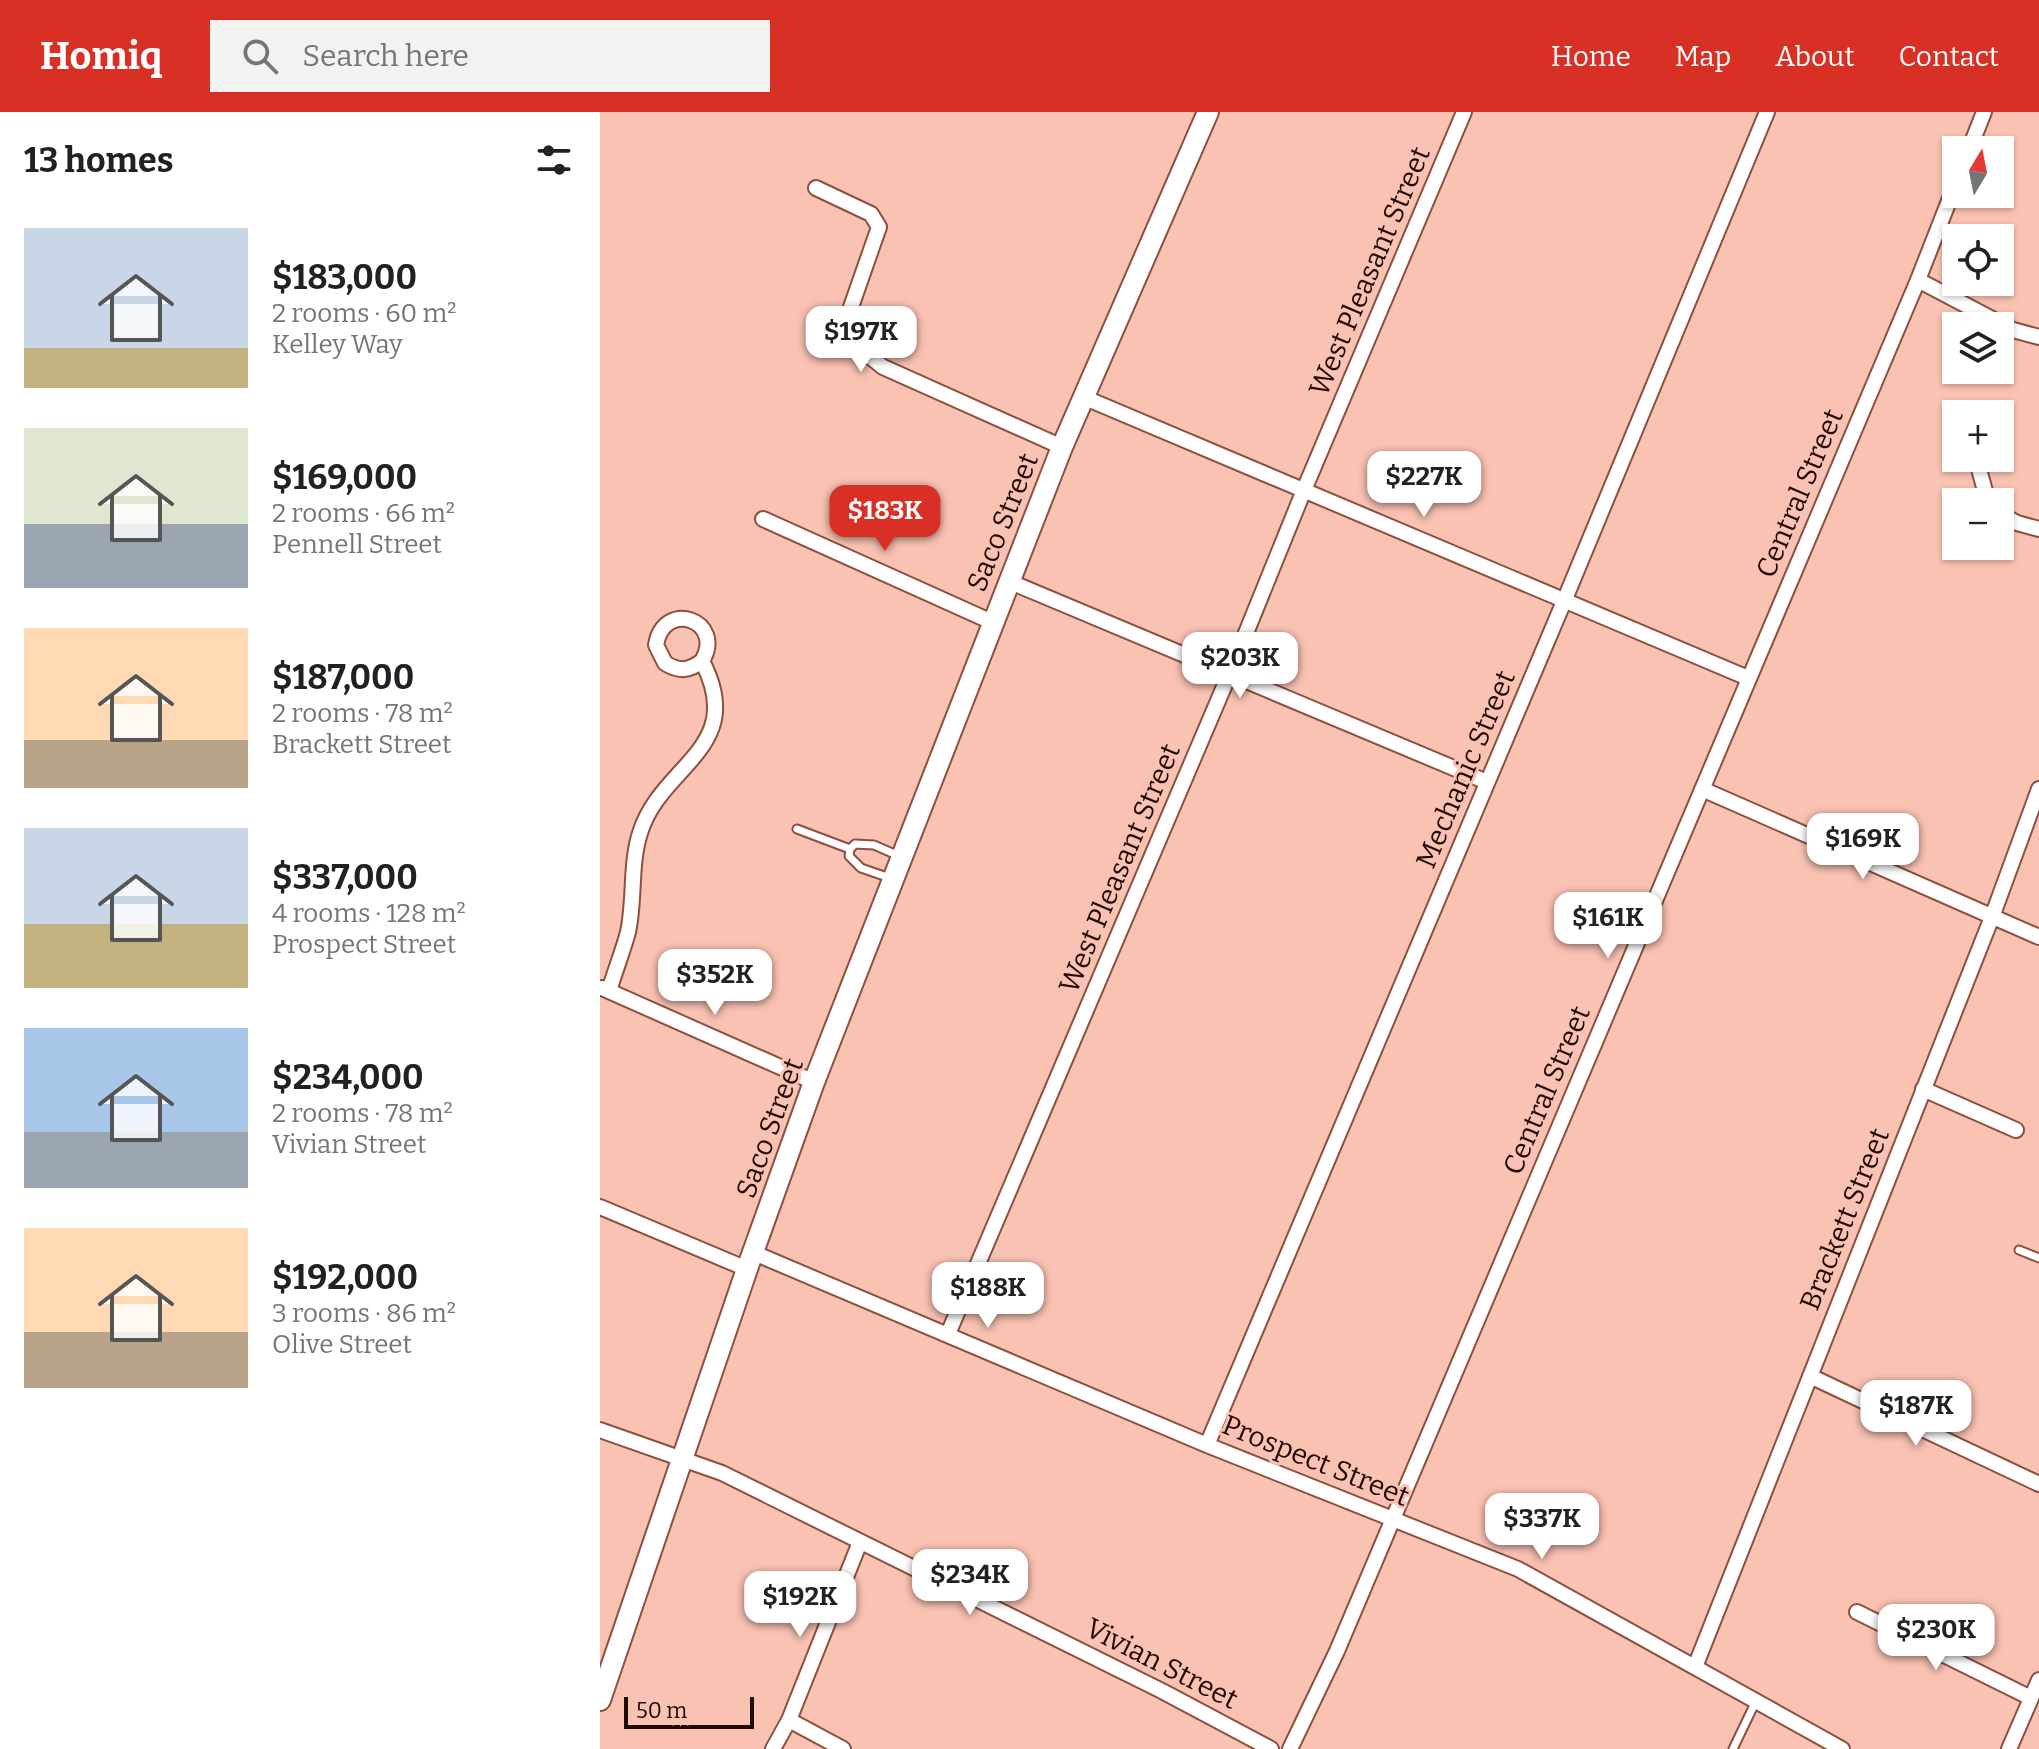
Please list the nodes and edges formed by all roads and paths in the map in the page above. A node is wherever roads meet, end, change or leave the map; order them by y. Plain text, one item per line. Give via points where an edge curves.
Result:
1 (1208, 112) edge
2 (1464, 112) edge
3 (1767, 112) edge
4 (1984, 112) edge
5 (1975, 136) edge
6 (816, 188) dead end
7 (1946, 208) edge
8 (1918, 280) junction
9 (2039, 337) edge
10 (1083, 397) junction
11 (1062, 447) junction
12 (1304, 490) junction
13 (763, 519) dead end
14 (2014, 521) edge
15 (2039, 529) edge
16 (1008, 581) junction
17 (1565, 599) junction
18 (992, 622) junction
19 (702, 661) dead end
20 (1229, 675) junction
21 (1748, 678) junction
22 (1487, 782) junction
23 (1702, 789) junction
24 (2039, 789) edge
25 (797, 829) dead end
26 (850, 849) junction
27 (901, 857) junction
28 (893, 878) junction
29 (1992, 917) junction
30 (2039, 937) edge
31 (604, 989) edge
32 (814, 1082) junction
33 (1923, 1089) junction
34 (2016, 1130) dead end
35 (600, 1207) edge
36 (2019, 1250) dead end
37 (2039, 1258) edge
38 (750, 1261) junction
39 (948, 1334) junction
40 (1810, 1376) junction
41 (600, 1430) edge
42 (1207, 1445) junction
43 (682, 1458) junction
44 (2039, 1484) edge
45 (1391, 1519) junction
46 (860, 1542) junction
47 (1857, 1612) dead end
48 (1695, 1667) junction
49 (2039, 1680) edge
50 (600, 1700) edge
51 (1756, 1701) junction
52 (2033, 1704) edge
53 (789, 1720) junction
54 (773, 1749) edge
55 (843, 1749) edge
56 (1271, 1749) edge
57 (1290, 1749) edge
58 (1733, 1749) edge
59 (1842, 1749) edge
60 (2009, 1749) edge

1 - 10 main road, Saco Street
2 - 12 street, West Pleasant Street
3 - 17 street, Mechanic Street
4 - 5 street
6 - 11 street, Saco Street via 871,214 879,227 850,310 853,332 868,355 883,367
7 - 8 street, Central Street
8 - 9 street via 2013,330
8 - 21 street, Central Street
10 - 11 main road, Saco Street
10 - 12 street
11 - 16 main road, Saco Street
12 - 17 street
12 - 20 street, West Pleasant Street
13 - 18 street
14 - 15 street
16 - 18 main road, Saco Street
16 - 20 street
17 - 21 street
17 - 22 street, Mechanic Street
18 - 27 main road, Saco Street
19 - 31 street via 716,703 711,729 700,752 652,806 640,834 628,930
20 - 22 street
20 - 39 street, West Pleasant Street
21 - 23 street, Central Street
22 - 42 street, Mechanic Street
23 - 29 street
23 - 45 street, Central Street
24 - 29 street, Brackett Street
25 - 26 lane
26 - 27 lane via 855,844 874,845
26 - 28 lane via 849,856 861,868
27 - 28 main road, Saco Street
28 - 32 main road, Saco Street
29 - 30 street
29 - 33 street, Brackett Street
31 - 32 street
32 - 38 main road, Saco Street
33 - 34 street
33 - 40 street, Brackett Street
35 - 38 street, Prospect Street
36 - 37 lane
38 - 39 street, Prospect Street
38 - 43 main road, Saco Street
39 - 42 street, Prospect Street
40 - 44 street
40 - 48 street, Brackett Street
41 - 43 street, Vivian Street
42 - 45 street, Prospect Street
43 - 46 street, Vivian Street
43 - 50 main road, Saco Street
45 - 48 street, Prospect Street via 1518,1569
45 - 57 street, Central Street
46 - 53 street
46 - 56 street, Vivian Street
47 - 52 street
48 - 51 street, Prospect Street
49 - 52 street
51 - 58 lane
51 - 59 street, Prospect Street
52 - 60 street
53 - 54 street
53 - 55 street

